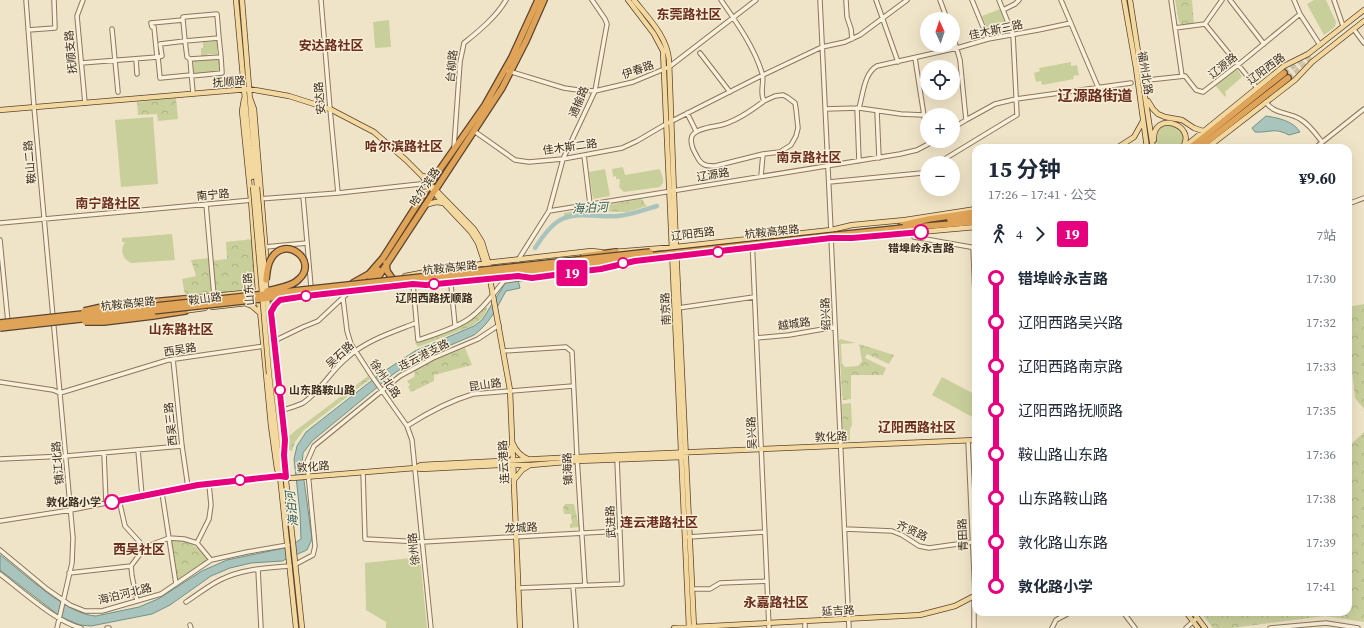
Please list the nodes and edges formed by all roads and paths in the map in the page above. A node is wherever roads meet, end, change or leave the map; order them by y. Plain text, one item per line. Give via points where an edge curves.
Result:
1 (26, 0) edge
2 (54, 0) edge
3 (83, 0) edge
4 (236, 0) edge
5 (242, 0) edge
6 (321, 0) edge
7 (506, 0) edge
8 (538, 0) edge
9 (544, 0) edge
10 (592, 0) edge
11 (628, 0) edge
12 (634, 0) edge
13 (721, 0) edge
14 (756, 0) edge
15 (820, 0) edge
16 (846, 0) edge
17 (876, 0) edge
18 (907, 0) edge
19 (940, 0) edge
20 (972, 0) edge
21 (999, 0) edge
22 (1019, 0) edge
23 (1061, 0) edge
24 (1124, 0) edge
25 (1130, 0) edge
26 (1171, 0) edge
27 (1222, 0) edge
28 (1230, 0) edge
29 (1294, 0) edge
30 (1334, 0) edge
31 (1003, 10) junction
32 (1364, 10) edge
33 (944, 12) edge
34 (1300, 14) junction
35 (734, 17) junction
36 (882, 19) junction
37 (183, 20) junction
38 (1071, 23) junction
39 (1364, 23) edge
40 (1205, 24) junction
41 (1343, 26) junction
42 (112, 28) dead end
43 (1175, 28) junction
44 (28, 30) junction
45 (1355, 30) junction
46 (1013, 34) junction
47 (219, 38) junction
48 (852, 39) junction
49 (988, 39) junction
50 (186, 41) junction
51 (1364, 42) edge
52 (1264, 44) junction
53 (1320, 45) junction
54 (822, 47) junction
55 (960, 47) edge
56 (940, 52) edge
57 (958, 52) edge
58 (700, 53) dead end
59 (158, 57) junction
60 (221, 57) junction
61 (915, 58) junction
62 (136, 59) junction
63 (190, 59) junction
64 (115, 60) junction
65 (898, 62) junction
66 (81, 63) junction
67 (1238, 65) junction
68 (669, 67) junction
69 (664, 70) junction
70 (508, 71) junction
71 (137, 74) dead end
72 (191, 75) junction
73 (763, 75) junction
74 (1182, 76) junction
75 (1286, 76) tunnel mouth
76 (1148, 80) dead end
77 (1131, 83) dead end
78 (1098, 87) junction
79 (1256, 88) junction
80 (249, 89) junction
81 (243, 90) junction
82 (595, 91) junction
83 (118, 92) dead end
84 (193, 92) junction
85 (730, 92) junction
86 (250, 98) junction
87 (1146, 98) junction
88 (244, 99) junction
89 (1016, 99) junction
90 (764, 101) junction
91 (85, 102) junction
92 (1266, 102) junction
93 (34, 107) junction
94 (858, 108) junction
95 (922, 108) edge
96 (330, 109) junction
97 (825, 109) junction
98 (1364, 109) edge
99 (0, 110) edge
100 (877, 111) junction
101 (688, 113) junction
102 (920, 115) edge
103 (966, 120) junction
104 (1143, 121) junction
105 (668, 123) junction
106 (960, 124) edge
107 (1222, 127) junction
108 (474, 131) junction
109 (1203, 131) junction
110 (696, 132) junction
111 (1322, 142) junction
112 (1123, 144) edge
113 (1146, 144) edge
114 (1153, 144) edge
115 (1154, 144) edge
116 (1185, 144) edge
117 (1187, 144) edge
118 (1196, 144) edge
119 (1204, 144) edge
120 (1213, 144) edge
121 (1320, 144) edge
122 (920, 148) edge
123 (454, 151) junction
124 (763, 154) junction
125 (584, 155) junction
126 (950, 156) edge
127 (879, 158) junction
128 (563, 159) junction
129 (859, 162) junction
130 (828, 166) junction
131 (920, 172) edge
132 (436, 175) junction
133 (422, 176) junction
134 (761, 176) junction
135 (829, 182) junction
136 (255, 187) junction
137 (432, 187) junction
138 (672, 190) junction
139 (338, 193) junction
140 (303, 196) junction
141 (1364, 198) edge
142 (262, 199) junction
143 (251, 200) junction
144 (444, 202) junction
145 (1352, 202) edge
146 (206, 204) junction
147 (590, 204) junction
148 (425, 205) junction
149 (972, 210) edge
150 (549, 211) junction
151 (972, 213) edge
152 (972, 218) edge
153 (44, 219) junction
154 (0, 223) edge
155 (972, 224) edge
156 (903, 227) junction
157 (831, 230) junction
158 (913, 230) junction
159 (752, 238) junction
160 (831, 238) junction
161 (0, 240) edge
162 (307, 243) junction
163 (265, 246) junction
164 (674, 247) junction
165 (972, 247) edge
166 (752, 248) junction
167 (616, 252) junction
168 (675, 257) junction
169 (520, 259) junction
170 (385, 261) junction
171 (487, 263) junction
172 (615, 265) junction
173 (412, 275) joint
174 (445, 276) junction
175 (392, 278) junction
176 (490, 279) junction
177 (504, 279) junction
178 (266, 280) junction
179 (376, 280) junction
180 (475, 280) junction
181 (368, 281) junction
182 (353, 282) junction
183 (413, 284) junction
184 (451, 285) dead end
185 (311, 287) junction
186 (258, 288) junction
187 (371, 289) junction
188 (492, 290) junction
189 (268, 291) junction
190 (350, 291) junction
191 (251, 294) junction
192 (214, 296) junction
193 (493, 296) junction
194 (754, 297) junction
195 (343, 298) junction
196 (184, 299) junction
197 (280, 300) junction
198 (270, 301) junction
199 (260, 302) junction
200 (245, 304) junction
201 (677, 308) junction
202 (185, 311) junction
203 (271, 312) junction
204 (260, 313) junction
205 (55, 320) junction
206 (0, 322) edge
207 (8, 322) junction
208 (33, 322) junction
209 (416, 323) junction
210 (498, 323) junction
211 (455, 325) junction
212 (835, 327) junction
213 (0, 330) edge
214 (756, 338) junction
215 (275, 340) junction
216 (264, 347) junction
217 (355, 350) junction
218 (503, 350) junction
219 (173, 359) junction
220 (272, 374) junction
221 (0, 382) edge
222 (574, 386) junction
223 (382, 390) junction
224 (510, 390) junction
225 (60, 393) junction
226 (282, 410) junction
227 (407, 426) junction
228 (972, 440) edge
229 (512, 441) junction
230 (968, 441) junction
231 (182, 446) junction
232 (842, 446) junction
233 (762, 449) junction
234 (138, 450) junction
235 (104, 453) junction
236 (683, 454) junction
237 (284, 455) junction
238 (66, 456) junction
239 (0, 459) edge
240 (577, 459) junction
241 (617, 460) junction
242 (499, 462) junction
243 (513, 462) junction
244 (531, 462) junction
245 (415, 468) junction
246 (363, 472) junction
247 (280, 476) junction
248 (307, 476) junction
249 (286, 477) junction
250 (514, 480) junction
251 (209, 484) junction
252 (188, 488) junction
253 (162, 493) junction
254 (142, 496) junction
255 (119, 500) junction
256 (106, 503) junction
257 (71, 510) junction
258 (0, 516) edge
259 (2, 521) edge
260 (845, 529) junction
261 (620, 531) junction
262 (765, 532) junction
263 (581, 533) junction
264 (688, 537) junction
265 (169, 538) junction
266 (516, 538) junction
267 (422, 542) junction
268 (972, 542) joint
269 (197, 543) junction
270 (288, 545) junction
271 (146, 549) junction
272 (0, 550) edge
273 (211, 560) junction
274 (296, 564) junction
275 (131, 566) junction
276 (290, 566) junction
277 (258, 569) junction
278 (69, 573) junction
279 (0, 574) edge
280 (767, 581) junction
281 (176, 584) junction
282 (585, 585) junction
283 (573, 586) junction
284 (518, 588) junction
285 (692, 589) junction
286 (972, 597) edge
287 (63, 600) junction
288 (137, 601) junction
289 (186, 602) dead end
290 (974, 616) edge
291 (1064, 616) edge
292 (1126, 616) edge
293 (1189, 616) edge
294 (58, 618) junction
295 (1198, 618) joint
296 (849, 620) junction
297 (1193, 621) junction
298 (805, 622) junction
299 (1326, 623) junction
300 (769, 626) edge
301 (57, 628) edge
302 (81, 628) edge
303 (261, 628) edge
304 (296, 628) edge
305 (302, 628) edge
306 (431, 628) edge
307 (520, 628) edge
308 (576, 628) edge
309 (674, 628) edge
310 (692, 628) edge
311 (806, 628) edge
312 (849, 628) edge
313 (974, 628) edge
314 (1052, 628) edge
315 (1135, 628) edge
316 (1186, 628) edge
317 (1198, 628) edge
318 (1205, 628) edge
319 (1270, 628) edge
320 (1276, 628) edge
321 (1327, 628) edge
322 (1358, 628) edge

1 - 44 street, 鞍山二路
2 - 44 street via 55,28
3 - 66 street, 抚顺支路 via 77,16
4 - 81 main road, 山东路
5 - 80 main road, 山东路
6 - 96 street, 安达路
7 - 123 street, 台柳路 via 502,8 464,43 460,62
8 - 70 highway, 哈尔滨路
9 - 70 highway, 哈尔滨路 via 526,41
10 - 82 street, 通榆路 via 606,24
11 - 69 main road, 南京路 via 662,47
12 - 68 main road, 南京路 via 666,45
13 - 35 street
14 - 35 street, 伊春路
15 - 54 street, 绍兴路
16 - 48 street
17 - 36 street
18 - 36 street, 佳木斯二路
19 - 33 street
20 - 49 street
21 - 31 street
22 - 31 street
23 - 38 street
24 - 104 main road, 福州北路
25 - 87 main road, 福州北路
26 - 43 street
27 - 40 street
28 - 52 street
29 - 34 street
30 - 41 street
31 - 46 street
32 - 41 main road, 辽阳西路
34 - 52 street, 辽源路
34 - 53 street
35 - 68 street, 伊春路
35 - 73 street
36 - 48 street, 佳木斯二路
36 - 65 street
37 - 47 street via 183,17 217,14
37 - 50 street
37 - 59 street via 151,23 152,27 154,26
38 - 46 street, 佳木斯三路
38 - 78 street
39 - 45 main road
40 - 43 street
40 - 67 street
41 - 53 main road, 辽阳西路
42 - 64 street
43 - 74 street
44 - 93 street, 鞍山二路
45 - 51 street
45 - 92 main road via 1312,62 1295,80
46 - 49 street, 佳木斯三路
46 - 89 street
47 - 50 street
47 - 60 street
48 - 54 street, 佳木斯二路
49 - 55 street, 佳木斯三路
50 - 59 street via 160,44 162,56
50 - 63 street via 187,57
52 - 67 street, 辽源路
53 - 79 main road, 辽阳西路 via 1284,66
54 - 73 street, 佳木斯二路
54 - 97 street, 绍兴路
56 - 61 street, 佳木斯三路
57 - 103 street
58 - 85 street
59 - 62 street
59 - 72 street via 160,78
60 - 63 street
60 - 72 street via 222,73
61 - 65 street, 佳木斯三路
61 - 95 street
62 - 64 street
62 - 71 street
63 - 72 street
64 - 66 street
64 - 83 street
65 - 94 street, 佳木斯三路 via 873,68 868,75
66 - 91 street, 抚顺支路
67 - 74 street, 辽源路 via 1203,92 1196,90 1185,76
67 - 79 street
68 - 69 street, 伊春路
68 - 105 main road, 南京路
69 - 82 street, 伊春路 via 633,82
69 - 105 main road, 南京路
70 - 82 street, 伊春路 via 564,88
70 - 108 highway, 哈尔滨路 via 492,104
70 - 123 highway, 哈尔滨路
72 - 84 street
73 - 85 street, 佳木斯二路
73 - 90 street
74 - 76 street
75 - 107 highway
77 - 78 street
78 - 89 street
79 - 109 main road, 辽阳西路
80 - 81 main road, 抚顺路
80 - 86 main road, 山东路
80 - 96 main road, 抚顺路 via 289,96
81 - 84 main road, 抚顺路
81 - 88 main road, 山东路
82 - 128 street, 通榆路
84 - 91 main road, 抚顺路 via 179,97
85 - 101 street, 佳木斯二路
86 - 136 main road, 山东路
86 - 142 main road, 山东路 via 254,109
87 - 109 main road via 1158,114 1178,119
87 - 114 main road, 福州北路
88 - 136 main road, 山东路
88 - 143 main road, 山东路 via 242,111
89 - 103 street via 994,104
89 - 126 street via 1017,115
90 - 110 street via 729,123
90 - 124 street via 775,96 787,97 794,103 798,128 791,145 786,149
91 - 93 main road, 抚顺路
92 - 111 street via 1276,111 1306,123
92 - 120 main road
93 - 99 main road, 抚顺路
93 - 153 street, 鞍山二路
94 - 97 street
94 - 100 street
94 - 129 street
96 - 133 main road, 抚顺路 via 374,132
96 - 139 street, 安达路
97 - 130 street, 绍兴路
98 - 111 street
100 - 102 street
100 - 127 street
101 - 105 street, 佳木斯二路
101 - 110 street
103 - 106 street
104 - 112 main road via 1134,137
104 - 113 main road, 福州北路
105 - 125 street, 佳木斯二路 via 622,148
105 - 138 main road, 南京路
107 - 118 highway
107 - 119 highway
108 - 128 street, 佳木斯二路 via 515,160 529,162
108 - 137 highway, 哈尔滨路
109 - 117 main road, 辽阳西路
110 - 124 street via 692,136 692,143 701,163 707,166
111 - 121 street
115 - 116 main road via 1157,129 1172,122 1183,131
122 - 127 street, 辽源路
123 - 132 highway, 哈尔滨路
124 - 134 street
125 - 128 street, 佳木斯二路
125 - 147 street
127 - 129 street, 辽源路
128 - 150 street, 通榆路
129 - 130 street, 辽源路
130 - 134 street, 辽源路
130 - 135 street, 绍兴路
131 - 135 street
132 - 133 main road
132 - 137 highway, 哈尔滨路
133 - 137 main road, 抚顺路
134 - 138 street, 辽源路
135 - 157 street, 绍兴路
136 - 178 main road, 山东路, bridge
136 - 220 main road, 山东路, bridge
137 - 139 street, 南宁路 via 420,184
137 - 144 main road, 抚顺路
137 - 148 highway, 哈尔滨路
137 - 170 highway, 哈尔滨路
137 - 171 main road, 抚顺路 via 476,232 484,245
138 - 147 street, 辽源路
138 - 164 main road, 南京路
139 - 140 street, 南宁路
140 - 142 street, 南宁路
140 - 162 street
141 - 145 street
142 - 143 street, 南宁路
142 - 163 main road, 山东路
143 - 146 street, 南宁路
143 - 186 main road, 山东路
144 - 148 main road
144 - 171 main road, 抚顺路 via 474,236
146 - 153 street, 南宁路
146 - 192 street
147 - 150 street, 辽源路
148 - 170 highway, 哈尔滨路
149 - 157 main road, 辽阳西路
150 - 169 street
151 - 156 highway via 929,219
152 - 156 highway
153 - 154 street, 南宁路
153 - 205 street, 鞍山二路
155 - 158 highway, 辽阳西路
156 - 158 highway, 辽阳西路
156 - 174 highway, 杭鞍高架路, bridge
157 - 159 main road, 辽阳西路
157 - 160 street, 绍兴路
158 - 160 main road, 辽阳西路 via 852,238
158 - 165 street via 914,237
159 - 164 main road, 辽阳西路
159 - 166 street, 吴兴路
160 - 166 main road, 辽阳西路
160 - 212 street, 绍兴路
161 - 207 street
162 - 163 street
162 - 185 street
163 - 189 main road, 山东路
164 - 167 main road, 辽阳西路
164 - 168 main road, 南京路
166 - 168 main road, 辽阳西路
166 - 194 street, 吴兴路
167 - 169 main road, 辽阳西路 via 592,251
167 - 174 highway, bridge via 468,268
168 - 172 main road, 辽阳西路
168 - 201 main road, 南京路
169 - 171 main road, 辽阳西路
170 - 175 highway
170 - 179 highway, 哈尔滨路
170 - 181 highway, 哈尔滨路
170 - 182 highway, 哈尔滨路 via 369,274
171 - 173 main road, 辽阳西路
171 - 176 main road, 抚顺路
172 - 174 highway, bridge via 470,279
172 - 177 main road, 辽阳西路 via 532,278
173 - 175 main road, 鞍山路
174 - 191 highway, 杭鞍高架路, bridge
174 - 205 highway, 杭鞍高架路, bridge
175 - 179 main road, 鞍山路
176 - 177 main road, 辽阳西路
176 - 180 main road, 辽阳西路
176 - 188 main road, 抚顺路
177 - 193 street
178 - 191 highway, bridge via 268,266 276,253 283,249 291,249 302,257 306,266 299,280
178 - 220 main road, 山东路, bridge
179 - 181 main road, 鞍山路
179 - 187 highway, 哈尔滨路
180 - 183 main road, 辽阳西路
180 - 188 main road
181 - 182 main road, 鞍山路
181 - 187 highway
182 - 185 main road, 鞍山路
183 - 187 main road, 鞍山路
183 - 209 street
184 - 211 street
185 - 189 main road, 鞍山路
186 - 189 main road, 鞍山路
186 - 191 main road, 鞍山路
186 - 199 main road, 山东路
187 - 190 main road, 鞍山路
188 - 193 main road, 抚顺路
189 - 198 main road, 山东路
190 - 195 street, 西吴路
190 - 197 main road, 鞍山路
191 - 192 main road, 鞍山路
191 - 205 highway, 杭鞍高架路, bridge
192 - 196 main road, 鞍山路
193 - 210 main road, 连云港路
193 - 211 street via 469,319
194 - 201 street
194 - 214 street, 吴兴路
195 - 215 street, 西吴路 via 318,321
195 - 217 street, 徐州北路 via 349,338
196 - 205 main road, 鞍山路 via 110,309
196 - 205 highway, bridge via 102,307
197 - 198 main road, 鞍山路
197 - 203 main road
198 - 199 main road, 鞍山路
198 - 203 main road, 山东路
199 - 200 main road, 鞍山路
199 - 204 main road, 山东路
200 - 202 main road, 鞍山路
200 - 204 main road
201 - 236 main road, 南京路
202 - 205 main road, 鞍山路
202 - 205 highway, bridge via 104,322
203 - 215 main road, 山东路
204 - 216 main road, 山东路
205 - 207 main road, 鞍山路
205 - 208 highway, 杭鞍高架路, bridge
205 - 213 main road, 鞍山路
205 - 225 street, 镇江北路
206 - 207 main road, 鞍山路
206 - 208 highway, bridge
208 - 213 highway, 杭鞍高架路, bridge
209 - 211 street via 418,340
209 - 217 street, 吴石路
210 - 218 main road, 连云港路
210 - 223 street, 连云港支路 via 473,342 419,365
212 - 214 street, 越城路
212 - 232 street, 绍兴路
214 - 233 street, 吴兴路
215 - 216 street, 西吴路
215 - 226 main road, 山东路
216 - 219 street, 西吴路
216 - 247 main road, 山东路 via 276,469
217 - 223 street, 徐州北路
217 - 226 street, 吴石路 via 302,403
218 - 222 street, 镇海路 via 566,347 570,349
218 - 224 main road, 连云港路
219 - 225 street, 西吴路
219 - 231 street, 西吴三路
220 - 237 main road, 山东路
220 - 247 main road, 山东路
221 - 225 street
222 - 224 street, 昆山路
222 - 240 street, 镇海路
223 - 227 street, 徐州北路
223 - 248 street, 连云港支路 via 314,446 307,462
224 - 227 street, 昆山路 via 462,397
224 - 229 main road, 连云港路
225 - 238 street, 镇江北路
226 - 237 main road, 山东路
227 - 245 street, 徐州北路 via 412,440
228 - 230 main road, 敦化路
229 - 242 main road via 510,451
229 - 243 main road, 连云港路
229 - 244 main road via 516,450
230 - 232 main road, 敦化路
230 - 268 street, 青田路
231 - 234 street
231 - 252 street, 西吴三路
232 - 233 main road, 敦化路
232 - 260 street, 绍兴路
233 - 236 main road, 敦化路
233 - 262 street, 吴兴路
234 - 235 street
234 - 254 street
235 - 238 street
235 - 256 street
236 - 240 main road, 敦化路
236 - 241 main road, 敦化路
236 - 264 main road, 南京路
237 - 249 main road, 山东路
238 - 239 street
238 - 257 street, 镇江北路
240 - 241 main road, 敦化路
240 - 244 main road, 敦化路
240 - 263 street, 镇海路
241 - 261 street, 武进路
242 - 243 main road, 敦化路
242 - 245 main road, 敦化路 via 421,465
242 - 250 main road via 509,469
243 - 244 main road, 敦化路
243 - 250 main road, 连云港路
244 - 250 main road
245 - 246 main road, 敦化路
245 - 267 street, 徐州路
246 - 248 main road, 敦化路
246 - 267 street, 龙城路 via 365,539
247 - 249 main road, 敦化路
247 - 251 street, 敦化路
247 - 270 main road, 山东路
248 - 249 main road, 敦化路
248 - 274 street, 连云港支路 via 315,546 313,555
249 - 274 main road, 山东路
250 - 266 main road, 连云港路
251 - 252 street, 敦化路
251 - 269 street via 209,519
252 - 253 street, 敦化路
253 - 254 street, 敦化路
253 - 265 street
254 - 255 street, 敦化路
255 - 256 street, 敦化路
255 - 271 street via 125,526
256 - 257 street, 敦化路
257 - 259 street, 敦化路
257 - 278 street, 镇江北路 via 73,538
258 - 259 street
260 - 268 street, 齐贤路 via 892,531 919,546 929,548
260 - 296 street, 绍兴路
261 - 263 street, 龙城路
261 - 282 street, 武进路 via 622,584
262 - 264 street
262 - 280 street, 吴兴路
263 - 266 street, 龙城路
263 - 282 street, 镇海路
264 - 285 main road, 南京路
264 - 310 main road, 南京路
265 - 269 street
265 - 271 street
265 - 281 street
266 - 267 street, 龙城路
266 - 284 main road, 连云港路
267 - 306 street, 徐州路
269 - 273 street
270 - 273 street, 海泊河北路
270 - 276 main road, 山东路
271 - 275 street
272 - 287 street, 海泊河北路
273 - 281 street, 海泊河北路
274 - 305 main road, 山东路
275 - 278 street
275 - 288 street
276 - 277 street
276 - 304 main road, 山东路
277 - 289 street via 221,579
277 - 303 street
278 - 287 street, 镇江北路
279 - 294 street
280 - 285 street via 720,583 710,589
280 - 300 street, 吴兴路
281 - 288 street, 海泊河北路 via 161,594
282 - 283 street
283 - 284 street
283 - 308 street
284 - 307 main road, 连云港路
285 - 310 main road, 南京路
286 - 296 main road, 延吉路 via 955,606 920,615
287 - 288 street, 海泊河北路 via 85,611 102,611
287 - 294 street, 镇江北路
290 - 313 street, 青田路
291 - 314 street via 1056,620
292 - 315 street
293 - 297 main road
294 - 301 street, 镇江北路
294 - 302 street
295 - 297 street
295 - 318 main road
296 - 298 main road, 延吉路
296 - 312 street, 绍兴路
297 - 316 street
297 - 317 main road
298 - 300 main road, 延吉路
298 - 311 street
299 - 320 street
299 - 321 street
299 - 322 street
300 - 310 main road, 延吉路
309 - 310 main road, 延吉路
319 - 320 street

